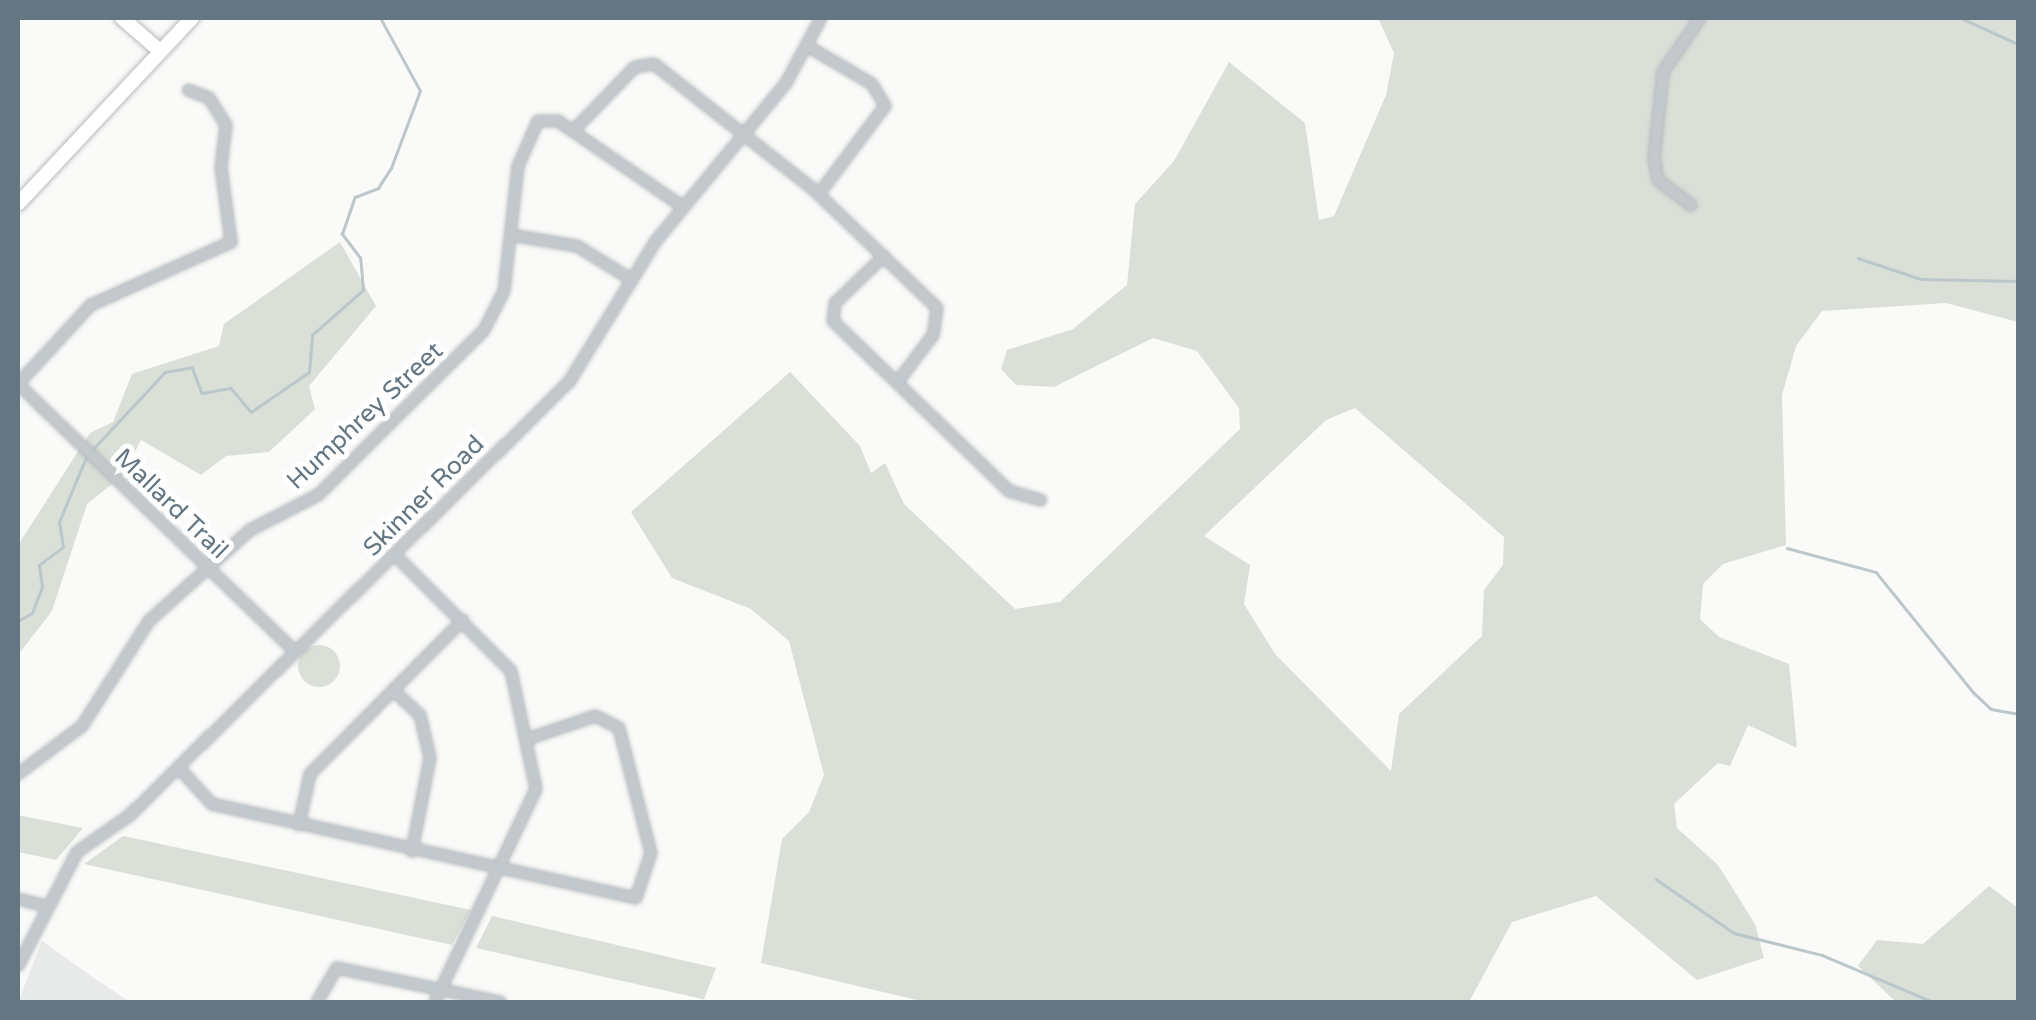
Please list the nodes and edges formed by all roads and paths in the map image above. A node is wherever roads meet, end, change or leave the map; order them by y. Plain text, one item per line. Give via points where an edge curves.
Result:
1 (122, 18) edge
2 (192, 18) edge
3 (820, 18) edge
4 (1700, 18) edge
5 (809, 47) junction
6 (160, 51) junction
7 (188, 90) dead end
8 (572, 132) junction
9 (738, 138) junction
10 (819, 194) junction
11 (18, 204) edge
12 (680, 206) junction
13 (1690, 206) dead end
14 (512, 234) junction
15 (884, 256) junction
16 (632, 280) junction
17 (900, 380) junction
18 (18, 384) edge
19 (1041, 500) dead end
20 (394, 554) junction
21 (207, 567) junction
22 (463, 620) junction
23 (296, 652) junction
24 (393, 690) junction
25 (528, 739) junction
26 (179, 768) junction
27 (18, 774) edge
28 (299, 825) junction
29 (412, 851) junction
30 (501, 872) junction
31 (18, 900) edge
32 (42, 905) junction
33 (18, 966) edge
34 (442, 990) junction
35 (317, 1002) edge
36 (435, 1002) edge
37 (500, 1002) edge

1 - 6 main road
2 - 6 main road
3 - 5 street, Skinner Road
4 - 13 street via 1662,72 1654,158 1658,180
5 - 9 street, Skinner Road
5 - 10 street via 872,84 885,106
6 - 11 main road
7 - 18 street via 209,98 226,125 220,167 231,242 91,306
8 - 9 street via 648,63
8 - 12 street
8 - 14 street via 548,118 528,134
9 - 10 street
9 - 12 street, Skinner Road
10 - 15 street
12 - 16 street, Skinner Road
14 - 16 street via 577,246
14 - 21 street, Humphrey Street via 504,291 484,330 318,495 249,530
15 - 17 street via 939,314
15 - 17 street via 831,314
16 - 20 street, Skinner Road via 569,382
17 - 19 street via 1009,492
18 - 21 street, Mallard Trail
20 - 22 street
20 - 23 street, Skinner Road
21 - 23 street, Mallard Trail
21 - 27 street, Humphrey Street via 149,621 82,726
22 - 24 street
22 - 25 street via 510,670
23 - 26 street, Skinner Road
24 - 28 street via 310,774
24 - 29 street via 420,715 430,758
25 - 30 street via 536,788
25 - 30 street via 594,716 612,720 646,827 650,876 628,898
26 - 28 street via 212,804
26 - 32 street, Skinner Road via 77,852
28 - 29 street
29 - 30 street
30 - 34 street
31 - 32 street
32 - 33 street, Skinner Road
34 - 35 street via 337,968
34 - 36 street
34 - 37 street

